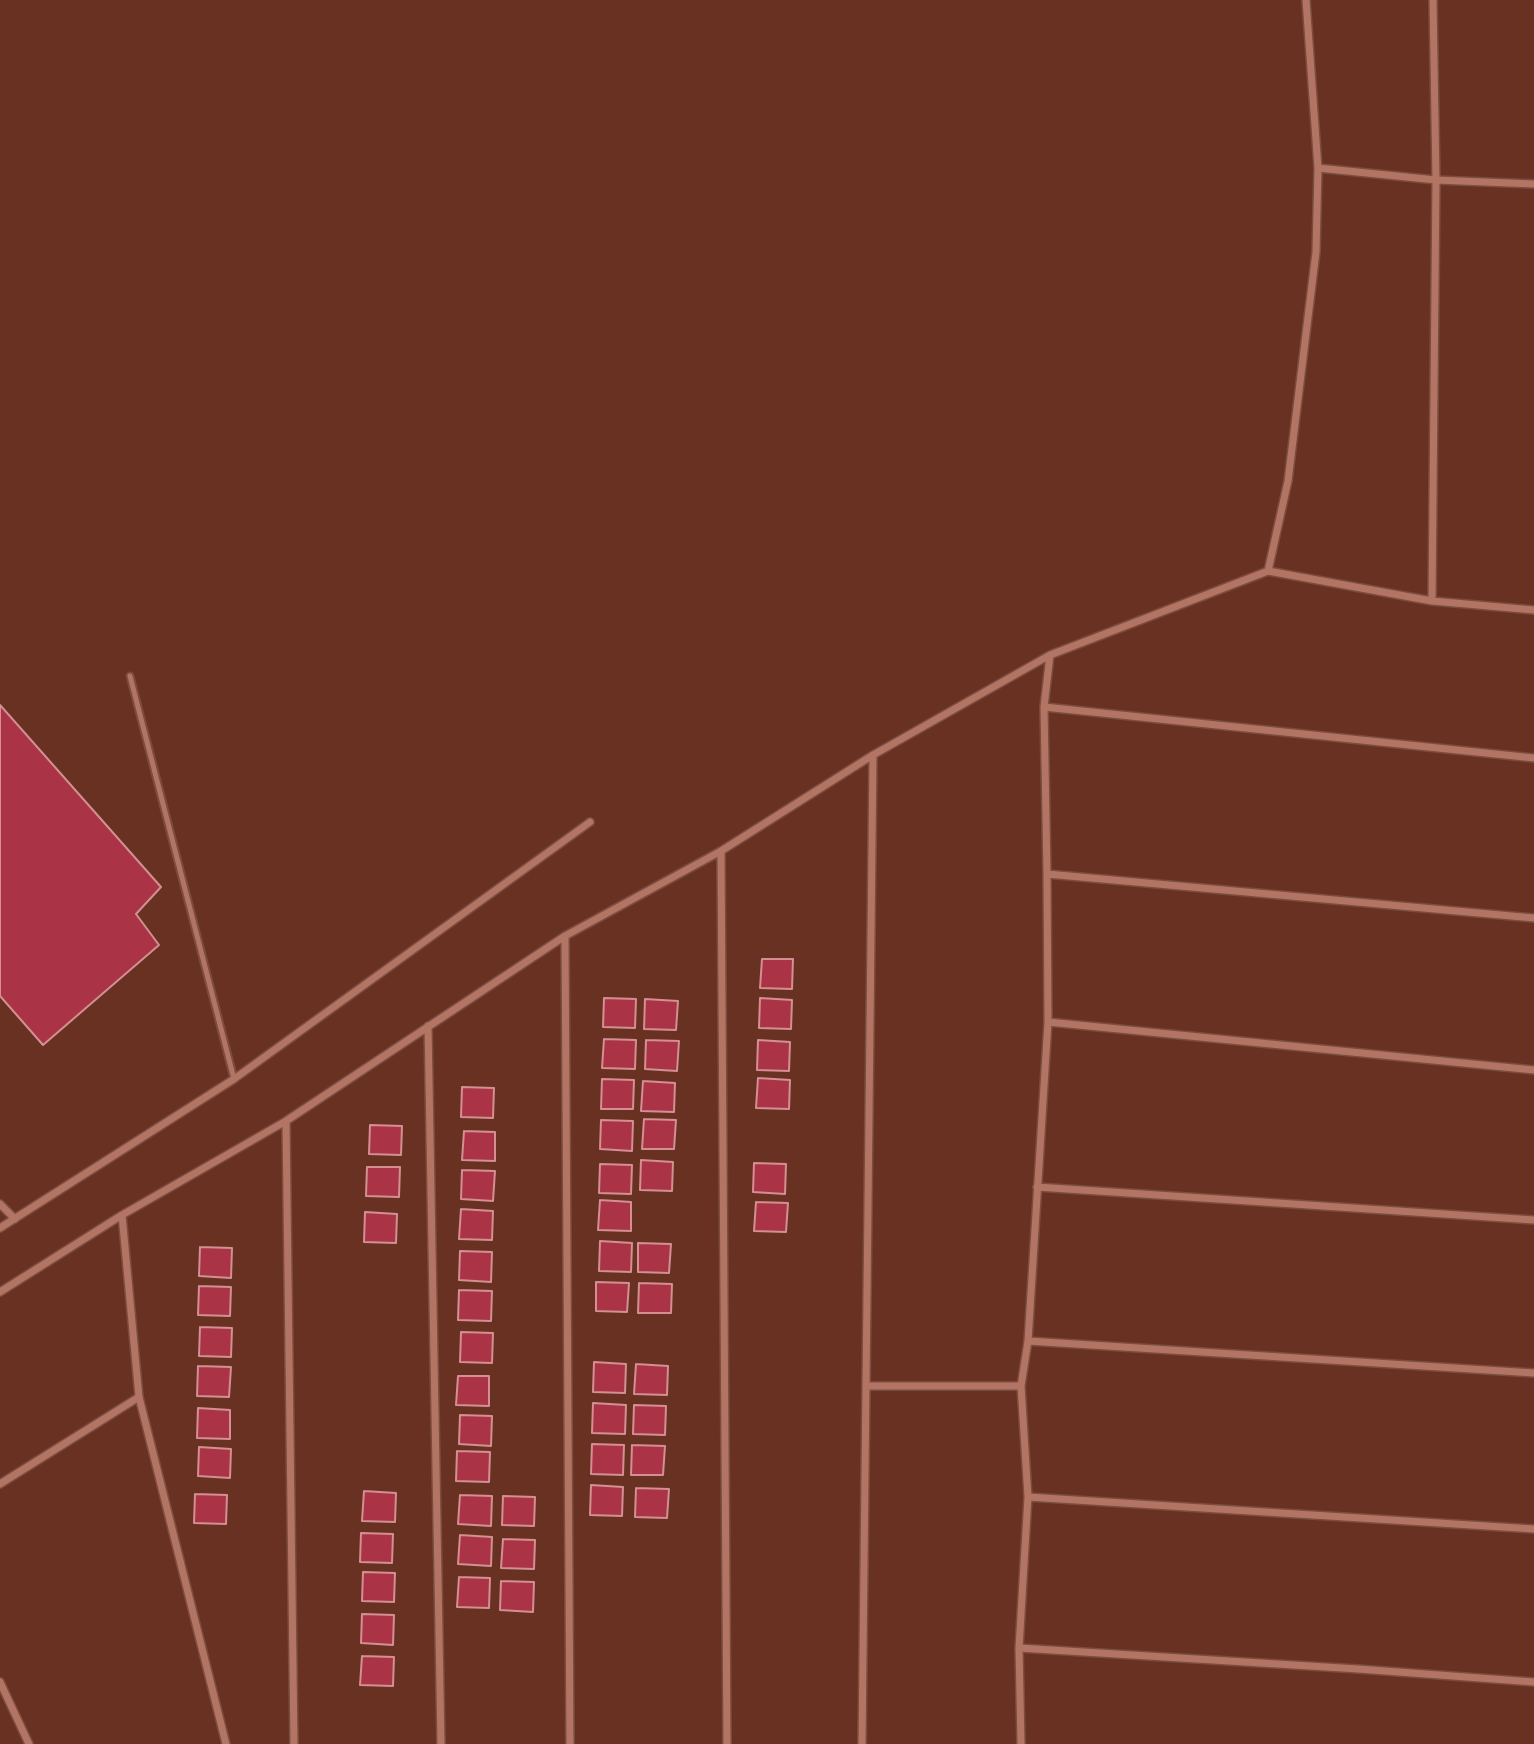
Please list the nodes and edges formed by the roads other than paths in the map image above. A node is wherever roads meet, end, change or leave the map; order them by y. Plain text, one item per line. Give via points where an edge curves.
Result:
1 (1306, 0) edge
2 (1433, 0) edge
3 (1318, 168) junction
4 (1436, 180) junction
5 (1534, 184) edge
6 (1268, 571) junction
7 (1432, 601) junction
8 (1534, 610) edge
9 (1050, 655) junction
10 (130, 676) dead end
11 (1044, 706) junction
12 (873, 755) junction
13 (1534, 758) edge
14 (590, 822) dead end
15 (722, 851) junction
16 (1047, 874) junction
17 (1534, 918) edge
18 (565, 936) junction
19 (1048, 1022) junction
20 (428, 1026) junction
21 (1534, 1070) edge
22 (234, 1079) junction
23 (286, 1121) junction
24 (1037, 1187) junction
25 (0, 1203) edge
26 (122, 1214) junction
27 (15, 1219) junction
28 (1534, 1220) edge
29 (0, 1228) edge
30 (0, 1292) edge
31 (1028, 1341) junction
32 (1534, 1373) edge
33 (1021, 1386) junction
34 (866, 1387) junction
35 (139, 1397) junction
36 (0, 1485) edge
37 (1028, 1497) junction
38 (1534, 1530) edge
39 (1019, 1648) junction
40 (0, 1682) edge
41 (1534, 1682) edge
42 (29, 1744) edge
43 (226, 1744) edge
44 (294, 1744) edge
45 (441, 1744) edge
46 (570, 1744) edge
47 (727, 1744) edge
48 (862, 1744) edge
49 (1021, 1744) edge

1 - 3 street
2 - 4 street
3 - 4 street
3 - 6 street via 1316,252 1288,481
4 - 5 street
4 - 7 street
6 - 7 street
6 - 9 street
7 - 8 street
9 - 11 street
9 - 12 street
10 - 22 lane
11 - 13 street
11 - 16 street
12 - 15 street
12 - 34 street
14 - 22 street
15 - 18 street
15 - 47 street
16 - 17 street
16 - 19 street
18 - 20 street
18 - 46 street
19 - 21 street
19 - 24 street
20 - 23 street
20 - 45 street
22 - 27 street
23 - 26 street
23 - 44 street
24 - 28 street
24 - 31 street
25 - 27 street
26 - 30 street
26 - 35 street
27 - 29 street
31 - 32 street
31 - 33 street
33 - 34 street
33 - 37 street
34 - 48 street
35 - 36 street
35 - 43 street
37 - 38 street
37 - 39 street
39 - 41 street
39 - 49 street
40 - 42 street

